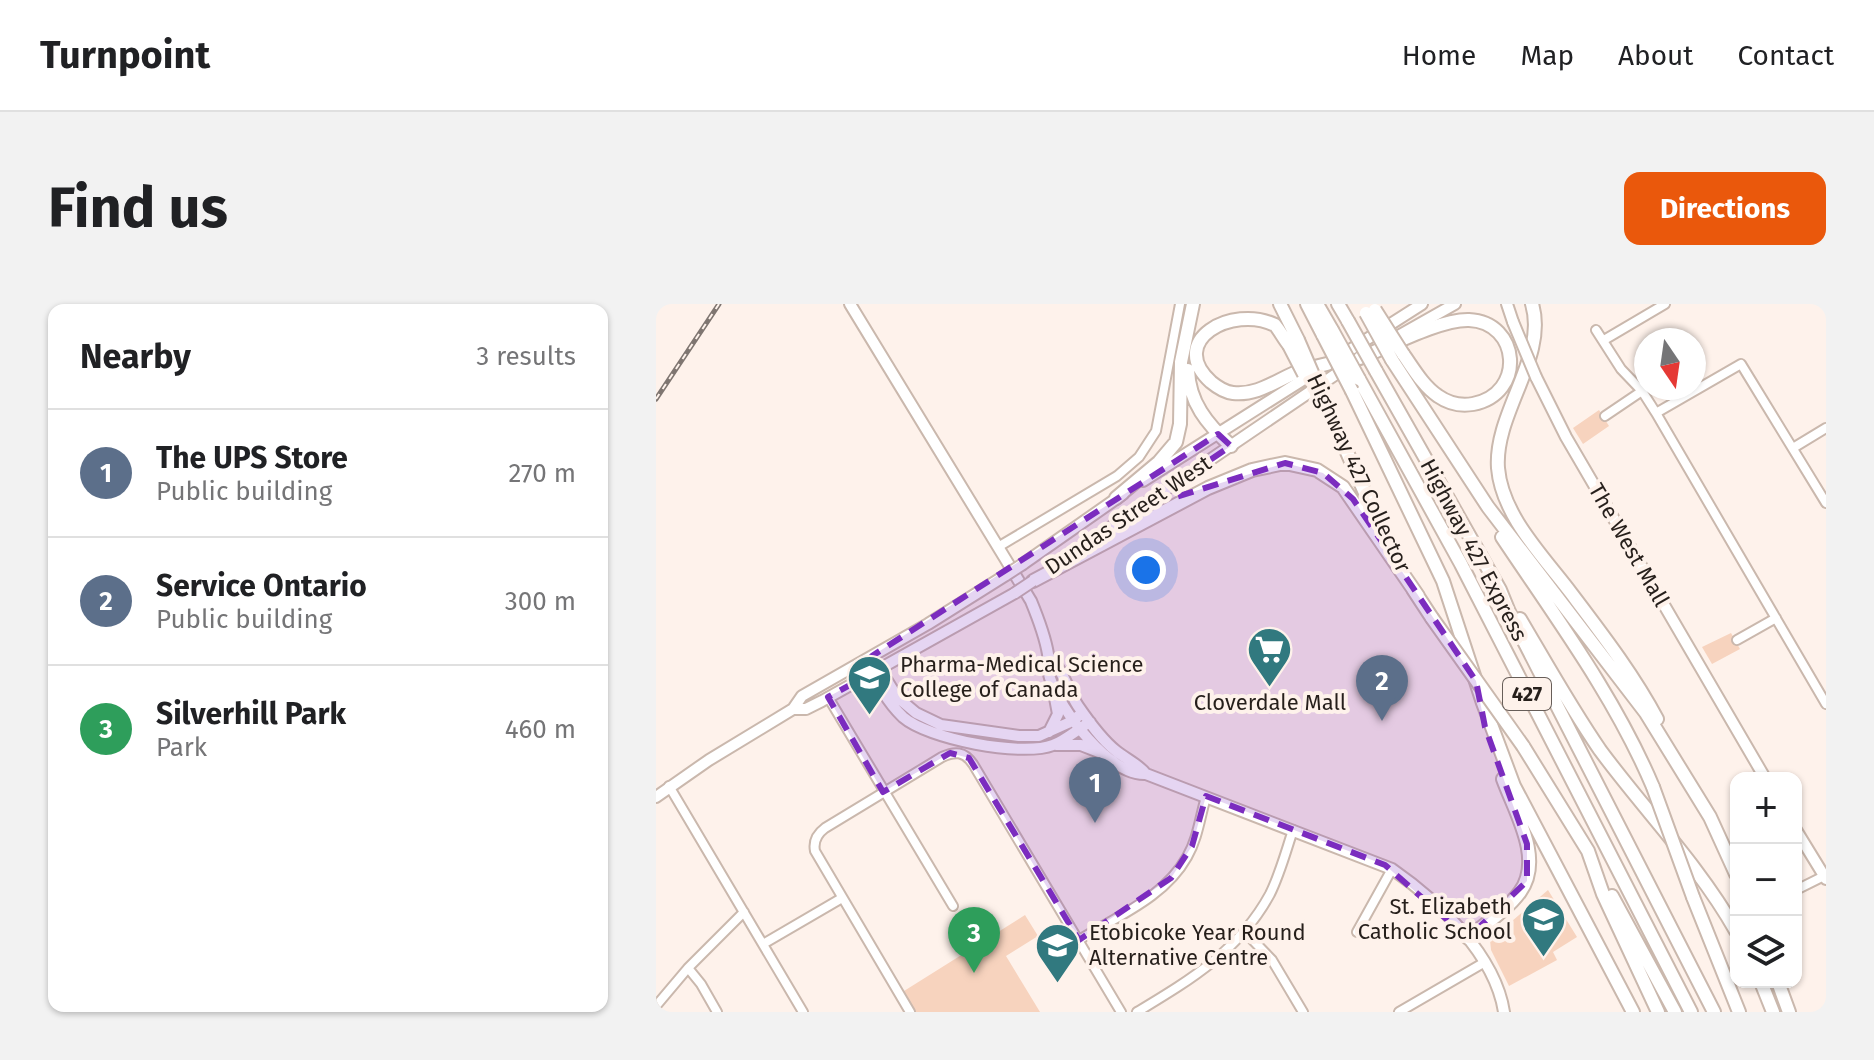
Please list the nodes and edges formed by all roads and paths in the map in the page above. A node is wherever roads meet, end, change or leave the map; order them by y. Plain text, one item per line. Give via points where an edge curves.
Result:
1 (850, 304) edge
2 (1180, 304) edge
3 (1193, 304) edge
4 (1280, 304) edge
5 (1307, 304) edge
6 (1317, 304) edge
7 (1338, 304) edge
8 (1422, 304) edge
9 (1455, 304) edge
10 (1507, 304) edge
11 (1532, 304) edge
12 (1665, 304) edge
13 (1368, 308) edge
14 (1596, 330) dead end
15 (1328, 333) junction
16 (1187, 334) junction
17 (1604, 340) junction
18 (1293, 343) junction
19 (1397, 357) junction
20 (1360, 358) junction
21 (1327, 364) junction
22 (1401, 376) junction
23 (1634, 383) edge
24 (1634, 396) edge
25 (1648, 400) edge
26 (1656, 413) junction
27 (1605, 416) dead end
28 (1826, 428) edge
29 (1218, 434) junction
30 (1231, 446) junction
31 (1793, 448) junction
32 (1116, 498) junction
33 (1826, 503) edge
34 (998, 547) junction
35 (1033, 581) junction
36 (1500, 590) junction
37 (1418, 596) junction
38 (1776, 618) junction
39 (1737, 640) dead end
40 (1049, 657) junction
41 (869, 658) junction
42 (876, 670) junction
43 (1055, 692) junction
44 (828, 697) junction
45 (1483, 703) junction
46 (1826, 704) edge
47 (793, 709) junction
48 (1082, 721) junction
49 (1048, 733) junction
50 (1054, 745) junction
51 (1671, 751) junction
52 (1102, 753) junction
53 (1761, 772) edge
54 (1146, 774) junction
55 (669, 786) junction
56 (883, 792) junction
57 (656, 797) edge
58 (1206, 797) junction
59 (1293, 830) junction
60 (1802, 840) edge
61 (1588, 851) junction
62 (1730, 861) edge
63 (1392, 869) junction
64 (1825, 877) edge
65 (1802, 887) edge
66 (842, 898) junction
67 (953, 906) dead end
68 (744, 912) junction
69 (1730, 920) edge
70 (1245, 932) junction
71 (1357, 932) dead end
72 (1468, 938) junction
73 (1079, 940) junction
74 (763, 944) junction
75 (1485, 962) junction
76 (688, 968) junction
77 (1763, 988) edge
78 (1780, 988) edge
79 (656, 1006) edge
80 (717, 1012) edge
81 (803, 1012) edge
82 (910, 1012) edge
83 (1121, 1012) edge
84 (1137, 1012) edge
85 (1303, 1012) edge
86 (1399, 1012) edge
87 (1504, 1012) edge
88 (1633, 1012) edge
89 (1658, 1012) edge
90 (1675, 1012) edge
91 (1691, 1012) edge
92 (1714, 1012) edge
93 (1739, 1012) edge
94 (1773, 1012) edge
95 (1789, 1012) edge

1 - 34 main road
2 - 34 street via 1159,421 1144,451 1128,468
3 - 16 highway
4 - 18 highway, Highway 427 Collector / 427
5 - 15 highway
6 - 15 highway, Highway 427 Express / 427
7 - 36 highway, Highway 427 Express / 427, bridge
8 - 21 main road, Dundas Street West
9 - 20 main road, Dundas Street West
10 - 53 main road, The West Mall, bridge via 1566,437
11 - 51 highway via 1536,326 1498,449 1502,488 1524,530 1626,666
12 - 17 street
13 - 19 highway, bridge
14 - 17 street
15 - 45 highway, bridge via 1443,581
15 - 91 highway, Highway 427 Express / 427, bridge via 1461,564
16 - 29 highway via 1189,386
16 - 32 highway via 1176,442
17 - 23 street
18 - 21 highway via 1262,315 1224,310 1199,335 1200,367 1213,384 1233,393 1256,391
18 - 37 highway, Highway 427 Collector / 427, bridge via 1390,549
19 - 20 highway via 1436,395 1465,405 1494,397 1507,384 1511,368 1503,337 1491,326 1468,320 1443,324
19 - 22 highway
20 - 30 main road, Dundas Street West
21 - 29 main road, Dundas Street West
22 - 51 highway via 1488,507
22 - 93 highway, bridge via 1631,739
24 - 27 street
25 - 26 street
26 - 31 street via 1741,364
26 - 38 street
28 - 31 street
29 - 30 highway
29 - 32 main road, Dundas Street West
30 - 35 main road, Dundas Street West
31 - 33 street
32 - 41 main road, Dundas Street West, bridge via 1023,564
34 - 40 main road via 1031,601
35 - 37 highway via 1170,506 1235,476 1279,464 1310,468 1343,487
35 - 42 main road, Dundas Street West, bridge
36 - 69 highway via 1601,751 1685,854
36 - 92 highway, Highway 427 Express / 427
37 - 61 highway, Highway 427 Collector / 427, bridge via 1523,746
38 - 39 street
38 - 46 street
40 - 43 main road
40 - 48 main road
41 - 42 main road
41 - 47 main road, Dundas Street West via 802,696
42 - 44 main road, Dundas Street West
42 - 49 main road via 897,697 941,725 1019,736
42 - 50 main road via 893,706 927,732 1014,749
43 - 48 main road
43 - 49 main road via 1058,714
44 - 47 main road, Dundas Street West via 806,709
44 - 56 street
45 - 72 highway via 1485,727 1527,844 1529,871 1518,896
45 - 88 highway via 1527,813
47 - 55 main road, Dundas Street West
48 - 49 main road
48 - 50 main road
48 - 52 main road
48 - 54 main road
50 - 52 main road via 1081,745
51 - 62 highway
52 - 54 main road via 1135,775
54 - 58 main road
55 - 57 main road, Dundas Street West
55 - 68 street
56 - 66 street via 816,838 815,851
56 - 67 street
56 - 73 street via 950,753 967,756
58 - 59 main road
58 - 73 street via 1192,846 1171,878
59 - 63 main road
59 - 70 street via 1269,895
60 - 64 main road
61 - 89 highway, Highway 427 Collector / 427
61 - 90 highway
63 - 71 street
63 - 72 main road
64 - 65 street
66 - 74 street
66 - 82 street
68 - 74 street
68 - 76 street
70 - 84 street via 1214,963
70 - 85 street via 1272,960
72 - 75 main road
73 - 83 street
74 - 81 street
75 - 86 street
75 - 87 main road
76 - 79 street
76 - 80 street
77 - 94 highway
78 - 95 highway

